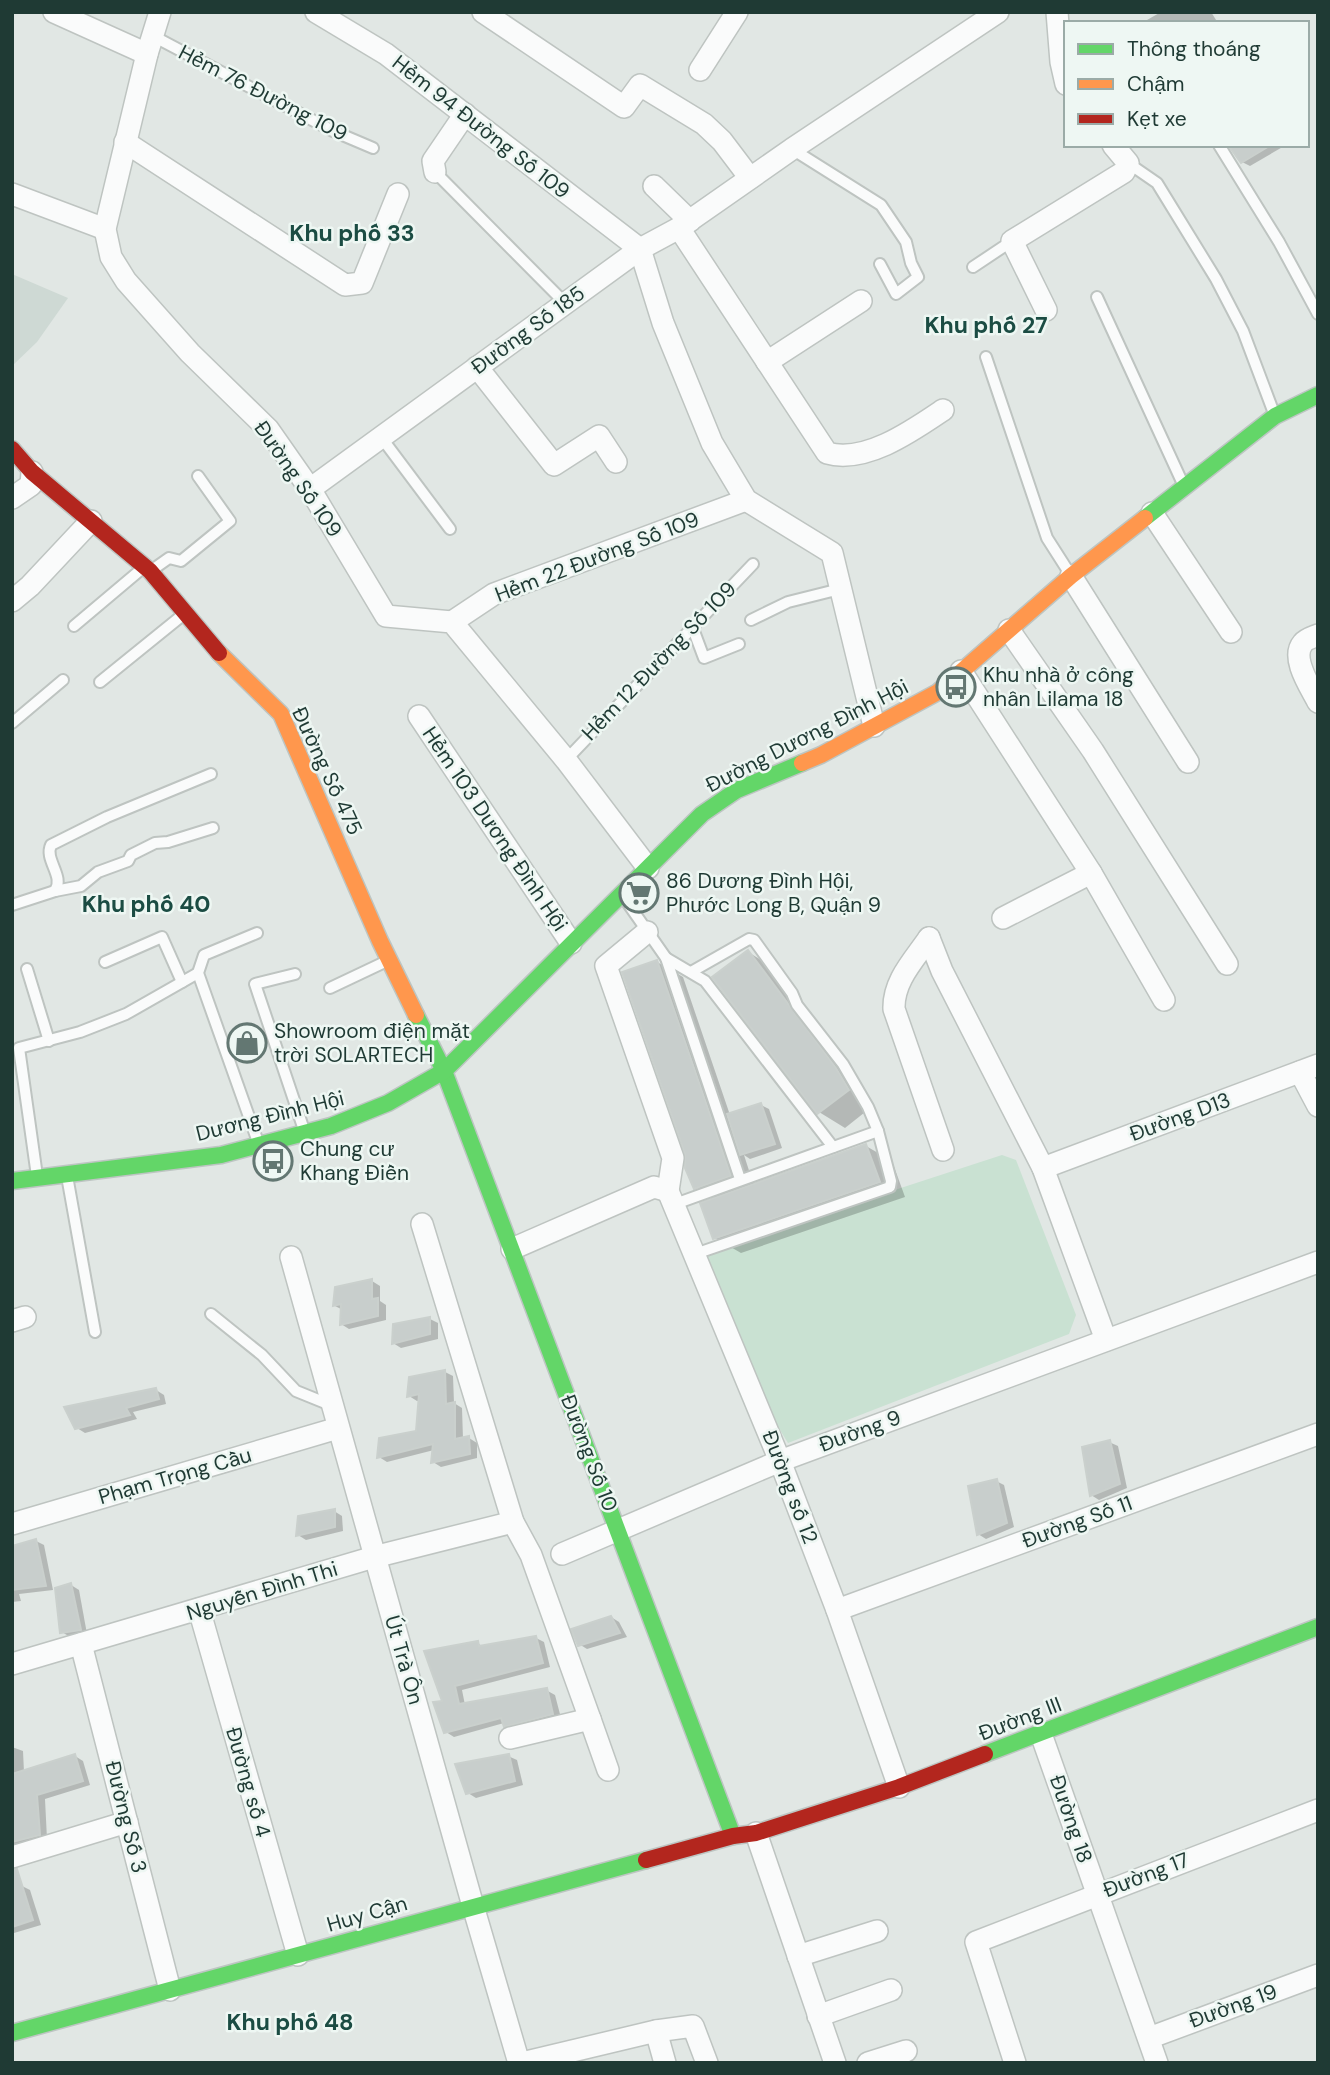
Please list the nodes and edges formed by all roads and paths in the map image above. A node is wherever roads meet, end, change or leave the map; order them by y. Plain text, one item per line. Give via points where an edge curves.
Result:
1 (54, 12) edge
2 (160, 12) edge
3 (316, 12) edge
4 (483, 12) edge
5 (737, 12) edge
6 (998, 12) edge
7 (1056, 12) edge
8 (150, 45) junction
9 (700, 70) dead end
10 (1064, 75) edge
11 (465, 114) junction
12 (125, 142) junction
13 (1115, 147) edge
14 (1220, 147) edge
15 (373, 148) dead end
16 (792, 149) junction
17 (1128, 163) junction
18 (435, 172) joint
19 (750, 178) junction
20 (654, 186) dead end
21 (12, 194) edge
22 (397, 194) dead end
23 (685, 225) junction
24 (105, 229) junction
25 (1012, 241) junction
26 (640, 249) junction
27 (880, 264) dead end
28 (973, 267) dead end
29 (1097, 298) dead end
30 (861, 302) dead end
31 (565, 303) junction
32 (1046, 310) dead end
33 (1318, 314) edge
34 (986, 357) dead end
35 (767, 362) junction
36 (477, 367) junction
37 (1318, 395) edge
38 (943, 410) dead end
39 (1275, 416) junction
40 (381, 437) junction
41 (12, 449) edge
42 (616, 462) dead end
43 (32, 472) junction
44 (198, 476) dead end
45 (1184, 486) junction
46 (310, 489) junction
47 (12, 498) edge
48 (746, 500) junction
49 (1152, 513) junction
50 (91, 522) junction
51 (450, 529) dead end
52 (753, 564) dead end
53 (147, 569) junction
54 (1071, 576) junction
55 (840, 589) junction
56 (12, 601) edge
57 (184, 614) junction
58 (751, 620) dead end
59 (452, 622) junction
60 (74, 626) dead end
61 (692, 626) junction
62 (1009, 630) junction
63 (1231, 632) dead end
64 (1318, 635) edge
65 (739, 644) dead end
66 (961, 671) junction
67 (63, 680) dead end
68 (100, 682) dead end
69 (1318, 702) edge
70 (419, 716) dead end
71 (12, 723) edge
72 (874, 726) junction
73 (566, 760) junction
74 (1188, 762) dead end
75 (211, 774) dead end
76 (213, 828) dead end
77 (648, 868) junction
78 (1091, 873) junction
79 (55, 891) junction
80 (622, 895) junction
81 (12, 905) edge
82 (1003, 918) dead end
83 (647, 932) junction
84 (257, 933) dead end
85 (570, 943) junction
86 (666, 958) junction
87 (389, 959) junction
88 (105, 962) dead end
89 (1227, 964) dead end
90 (27, 969) dead end
91 (691, 972) junction
92 (198, 973) junction
93 (295, 974) dead end
94 (182, 982) junction
95 (330, 988) dead end
96 (1164, 1000) dead end
97 (49, 1041) junction
98 (16, 1049) edge
99 (1309, 1069) edge
100 (444, 1071) junction
101 (1318, 1106) edge
102 (878, 1131) junction
103 (305, 1133) junction
104 (259, 1145) junction
105 (833, 1147) junction
106 (943, 1150) dead end
107 (1043, 1168) junction
108 (66, 1173) junction
109 (37, 1176) junction
110 (740, 1179) junction
111 (12, 1181) edge
112 (671, 1198) junction
113 (422, 1224) dead end
114 (512, 1249) junction
115 (695, 1254) junction
116 (291, 1257) dead end
117 (1318, 1262) edge
118 (211, 1314) dead end
119 (95, 1332) dead end
120 (1106, 1340) junction
121 (332, 1406) junction
122 (338, 1428) junction
123 (1318, 1434) edge
124 (780, 1461) junction
125 (513, 1522) junction
126 (12, 1524) edge
127 (618, 1530) junction
128 (562, 1554) dead end
129 (374, 1557) junction
130 (199, 1609) junction
131 (837, 1610) junction
132 (1318, 1627) edge
133 (81, 1644) junction
134 (12, 1664) edge
135 (590, 1719) junction
136 (1041, 1734) junction
137 (510, 1738) dead end
138 (608, 1770) dead end
139 (899, 1787) junction
140 (1318, 1810) edge
141 (127, 1822) junction
142 (756, 1833) junction
143 (733, 1836) junction
144 (13, 1855) edge
145 (1096, 1894) junction
146 (473, 1906) junction
147 (877, 1931) dead end
148 (298, 1955) junction
149 (798, 1956) junction
150 (1318, 1975) edge
151 (170, 1990) junction
152 (891, 1990) dead end
153 (818, 2016) junction
154 (656, 2031) junction
155 (12, 2033) edge
156 (1149, 2038) junction
157 (906, 2051) dead end
158 (521, 2063) edge
159 (665, 2063) edge
160 (706, 2063) edge
161 (835, 2063) edge
162 (868, 2063) edge
163 (1015, 2063) edge
164 (1157, 2063) edge

1 - 8 street
2 - 8 street, Đường Số 109
3 - 11 street, Hẻm 94 Đường Số 109 via 386,54
4 - 19 street via 624,107 640,85 704,124
5 - 9 street
6 - 16 street, Đường Số 185
7 - 10 street
8 - 12 street, Đường Số 109
8 - 15 lane, Hẻm 76 Đường 109
11 - 18 street via 433,161
11 - 26 street, Hẻm 94 Đường Số 109
12 - 22 street via 345,285 362,283
12 - 24 street, Đường Số 109
13 - 17 street
14 - 33 lane
16 - 19 street, Đường Số 185
16 - 27 lane via 881,205 906,242 918,277 896,294
17 - 25 street via 1125,172
17 - 39 lane via 1157,183 1216,279 1243,331
18 - 31 lane
19 - 23 street, Đường Số 185
20 - 23 street
21 - 24 street
23 - 26 street, Đường Số 185
23 - 35 street
24 - 46 street, Đường Số 109 via 111,257 126,281 190,353 268,429
25 - 28 lane
25 - 32 street
26 - 31 street, Đường Số 185
26 - 48 street via 663,323 712,443
29 - 45 lane
30 - 35 street
31 - 36 street, Đường Số 185
34 - 54 lane via 1047,538
35 - 38 street via 827,453 841,457 894,442
36 - 40 street, Đường Số 185
36 - 42 street via 554,465 599,436
37 - 39 street, Đường Dương Đình Hội
39 - 45 street, Đường Dương Đình Hội
40 - 46 street, Đường Số 185
40 - 51 lane
41 - 43 street, Đường Số 475
43 - 47 street via 31,485
43 - 50 street, Đường Số 475
44 - 53 lane via 230,521 181,561 169,558
45 - 49 street, Đường Dương Đình Hội
46 - 59 street, Đường Số 109 via 386,616
48 - 55 street via 832,553
48 - 59 street, Hẻm 22 Đường Số 109 via 494,594
49 - 54 street, Đường Dương Đình Hội
49 - 63 street
50 - 53 street, Đường Số 475
50 - 56 street
52 - 61 lane, Hẻm 12 Đường Số 109
53 - 57 street, Đường Số 475
53 - 60 lane
54 - 62 street, Đường Dương Đình Hội
54 - 74 street
55 - 58 lane via 788,602
55 - 72 street
57 - 68 lane
57 - 87 street, Đường Số 475 via 281,714
59 - 73 street
61 - 65 lane via 705,658
61 - 73 lane, Hẻm 12 Đường Số 109
62 - 66 street, Đường Dương Đình Hội
62 - 89 street via 1093,751
64 - 69 street via 1304,641 1299,657
66 - 72 street, Đường Dương Đình Hội via 937,692
66 - 78 street
67 - 71 lane
70 - 85 street, Hẻm 103 Dương Đình Hội
72 - 77 street, Đường Dương Đình Hội via 821,755 737,790 702,814
73 - 77 street
75 - 79 lane via 51,845 58,881
76 - 79 lane via 155,843 80,886
77 - 80 street, Đường Dương Đình Hội
78 - 82 street
78 - 96 street
79 - 81 lane
80 - 83 lane
80 - 85 street, Đường Dương Đình Hội
83 - 86 lane
83 - 112 street via 606,966 673,1158
84 - 92 lane via 204,955
85 - 100 street, Đường Dương Đình Hội
86 - 91 lane
86 - 110 lane
87 - 95 lane
87 - 100 street, Đường Số 475
88 - 94 lane via 162,937
90 - 97 lane
91 - 102 lane via 754,940 843,1063
91 - 105 lane via 705,981
92 - 94 lane
92 - 104 lane
93 - 103 lane via 254,984
94 - 97 lane via 126,1014
97 - 98 lane
98 - 109 lane
99 - 101 street
99 - 107 street, Đường D13
100 - 103 street, Dương Đình Hội via 388,1103
100 - 114 street, Đường Số 10
102 - 105 lane
102 - 115 lane via 890,1186
103 - 104 street, Dương Đình Hội
104 - 108 street, Dương Đình Hội via 221,1155
105 - 110 lane
106 - 107 street via 894,1009 900,980 929,938
107 - 120 street
108 - 109 street, Dương Đình Hội
108 - 119 lane
109 - 111 street, Dương Đình Hội
110 - 112 lane
112 - 114 street via 654,1187
112 - 115 street, Đường số 12
113 - 125 street
114 - 127 street, Đường Số 10
115 - 124 street, Đường số 12
116 - 121 street, Út Trà Ôn
117 - 120 street, Đường 9
118 - 121 lane via 262,1355 296,1391
120 - 124 street, Đường 9
121 - 122 street, Út Trà Ôn
122 - 126 street, Phạm Trọng Cầu
122 - 129 street, Út Trà Ôn
123 - 131 street, Đường Số 11
124 - 127 street, Đường 9
124 - 131 street, Đường số 12
125 - 129 street, Nguyễn Đình Thi
125 - 135 street via 531,1555
127 - 128 street, Đường 9
127 - 143 street, Đường Số 10
129 - 130 street, Nguyễn Đình Thi
129 - 146 street, Út Trà Ôn
130 - 133 street, Nguyễn Đình Thi
130 - 148 street, Đường số 4
131 - 139 street, Đường số 12
132 - 136 street, Đường III
133 - 134 street, Nguyễn Đình Thi
133 - 141 street, Đường Số 3
135 - 137 street
135 - 138 street
136 - 139 street, Đường III
136 - 145 street, Đường 18
139 - 142 street, Đường III
140 - 145 street, Đường 17
141 - 144 street
141 - 151 street, Đường Số 3
142 - 143 street, Đường III
142 - 149 street
143 - 146 street, Huy Cận
145 - 156 street, Đường 18
145 - 163 street, Đường 17 via 976,1942
146 - 148 street, Huy Cận
146 - 158 street, Út Trà Ôn
147 - 149 street
148 - 151 street, Huy Cận
149 - 153 street
150 - 156 street, Đường 19
151 - 155 street, Huy Cận
152 - 153 street
153 - 161 street
154 - 158 street
154 - 159 street
154 - 160 street via 693,2026
156 - 164 street, Đường 18
157 - 162 street

